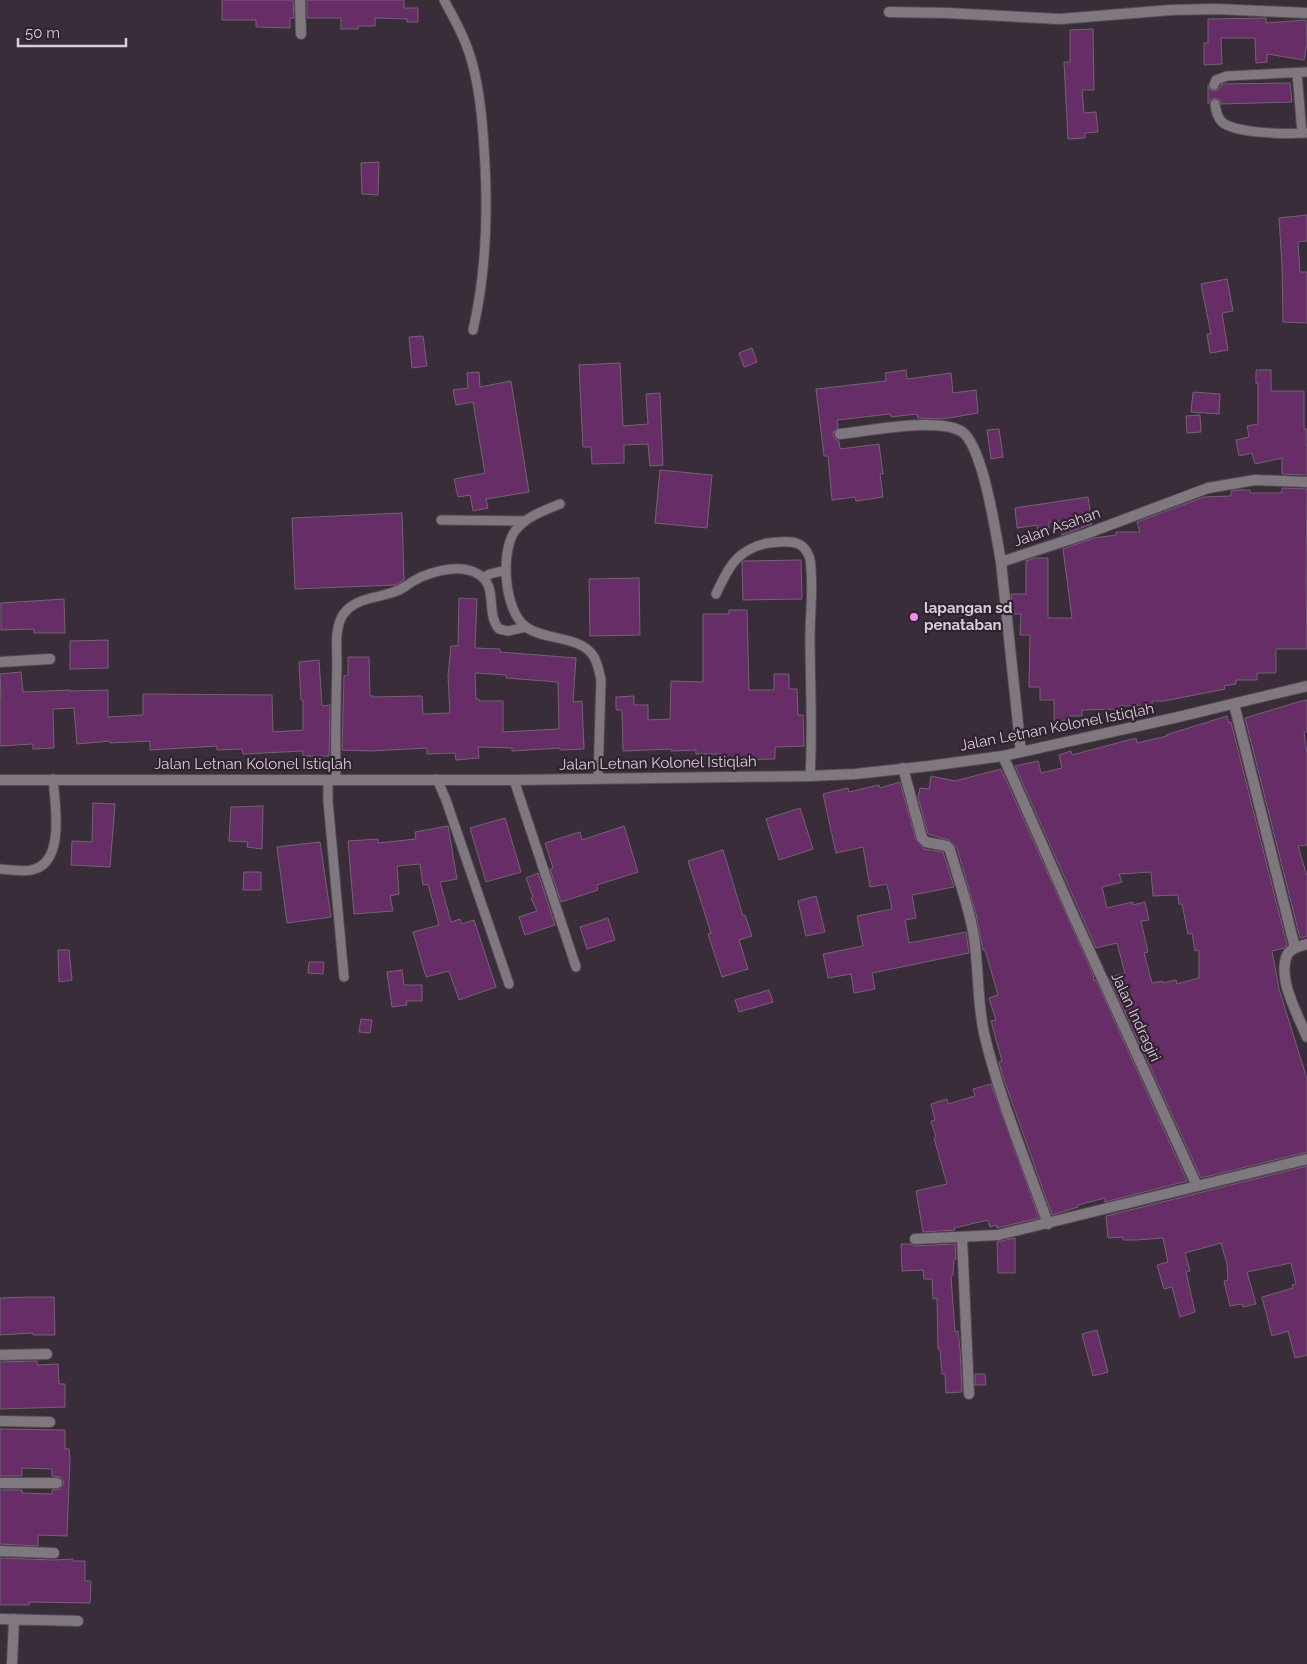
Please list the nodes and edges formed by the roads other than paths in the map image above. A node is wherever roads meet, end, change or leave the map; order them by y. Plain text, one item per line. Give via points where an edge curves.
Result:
1 (300, 0) edge
2 (444, 0) edge
3 (888, 12) dead end
4 (1307, 13) edge
5 (300, 34) dead end
6 (1302, 73) edge
7 (1214, 84) dead end
8 (1215, 104) dead end
9 (1304, 133) edge
10 (473, 330) dead end
11 (840, 434) dead end
12 (1307, 482) edge
13 (560, 504) dead end
14 (441, 520) dead end
15 (525, 521) junction
16 (1001, 562) junction
17 (506, 570) junction
18 (483, 578) junction
19 (716, 594) dead end
20 (526, 627) junction
21 (50, 659) dead end
22 (0, 662) edge
23 (1307, 686) edge
24 (1234, 704) junction
25 (1021, 752) junction
26 (1003, 756) junction
27 (903, 768) junction
28 (810, 776) junction
29 (53, 779) junction
30 (437, 779) junction
31 (598, 779) junction
32 (0, 780) edge
33 (332, 780) junction
34 (514, 780) junction
35 (0, 869) edge
36 (1307, 944) edge
37 (1291, 952) junction
38 (576, 967) dead end
39 (344, 977) dead end
40 (509, 984) dead end
41 (1307, 1037) edge
42 (1307, 1159) edge
43 (1197, 1186) junction
44 (1048, 1224) junction
45 (962, 1238) junction
46 (915, 1239) dead end
47 (47, 1354) dead end
48 (0, 1355) edge
49 (968, 1394) dead end
50 (0, 1421) edge
51 (50, 1422) dead end
52 (0, 1483) edge
53 (57, 1484) dead end
54 (0, 1551) edge
55 (54, 1554) dead end
56 (0, 1619) edge
57 (14, 1619) junction
58 (78, 1621) dead end
59 (12, 1664) edge

1 - 5 street
2 - 10 lane via 472,61 484,141 485,257 481,297
3 - 4 street via 1060,19 1171,10
6 - 7 lane via 1227,76
6 - 9 lane
8 - 9 lane via 1216,114 1232,128
11 - 16 street via 916,425 943,425 962,431 972,442 980,464
12 - 16 street, Jalan Asahan via 1255,480 1208,488
13 - 15 lane
14 - 15 lane
15 - 17 lane via 509,541
16 - 25 street, Jalan Asahan
17 - 18 lane
17 - 20 lane via 510,600
18 - 20 lane via 490,588 495,625 508,631
18 - 33 lane via 463,570 427,573 393,593 358,602 342,615 336,643
19 - 28 lane via 732,564 749,549 770,543 793,542 807,552 811,569
20 - 31 lane via 588,649 597,663 601,679
21 - 22 street
23 - 24 street, Jalan Letnan Kolonel Istiqlah
24 - 25 street, Jalan Letnan Kolonel Istiqlah
24 - 37 street
25 - 26 street, Jalan Letnan Kolonel Istiqlah
26 - 27 street, Jalan Letnan Kolonel Istiqlah
26 - 43 street, Jalan Indragiri
27 - 28 street, Jalan Letnan Kolonel Istiqlah
27 - 44 street via 922,838 950,850 974,936 984,1033
28 - 31 street, Jalan Letnan Kolonel Istiqlah
29 - 32 street, Jalan Letnan Kolonel Istiqlah
29 - 33 street, Jalan Letnan Kolonel Istiqlah
29 - 35 lane via 56,843 50,858 31,870
30 - 33 street, Jalan Letnan Kolonel Istiqlah
30 - 34 street, Jalan Letnan Kolonel Istiqlah
30 - 40 lane
31 - 34 street, Jalan Letnan Kolonel Istiqlah
33 - 39 lane via 328,801
34 - 38 lane
36 - 37 street
37 - 41 street via 1284,975
42 - 43 street
43 - 44 street
44 - 45 street via 998,1235
45 - 46 street
45 - 49 street
47 - 48 street
50 - 51 street
52 - 53 street
54 - 55 street
56 - 57 street
57 - 58 street
57 - 59 street

